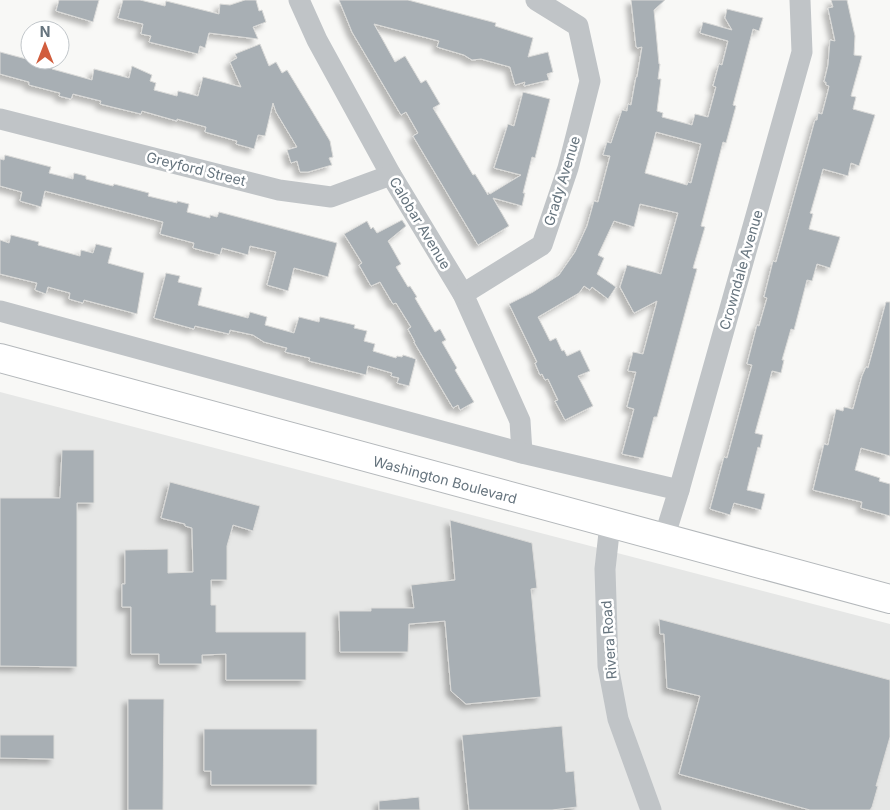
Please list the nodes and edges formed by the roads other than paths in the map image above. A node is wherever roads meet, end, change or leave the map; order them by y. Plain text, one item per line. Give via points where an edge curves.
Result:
1 (299, 0) edge
2 (536, 0) edge
3 (800, 0) edge
4 (0, 119) edge
5 (391, 175) junction
6 (463, 294) junction
7 (0, 312) edge
8 (0, 358) edge
9 (522, 453) junction
10 (680, 490) junction
11 (610, 524) junction
12 (664, 538) junction
13 (890, 599) edge
14 (651, 810) edge

1 - 5 street, Calobar Avenue via 317,40
2 - 6 street, Grady Avenue via 578,26 590,81 568,168 542,245
3 - 10 street, Crowndale Avenue via 802,52
4 - 5 street, Greyford Street via 279,190 331,197
5 - 6 street, Calobar Avenue
6 - 9 street, Calobar Avenue via 520,421
7 - 9 street
8 - 11 main road, Washington Boulevard
9 - 10 street
10 - 12 street, Crowndale Avenue
11 - 12 main road, Washington Boulevard
11 - 14 street, Rivera Road via 605,570 608,666 618,719
12 - 13 main road, Washington Boulevard

